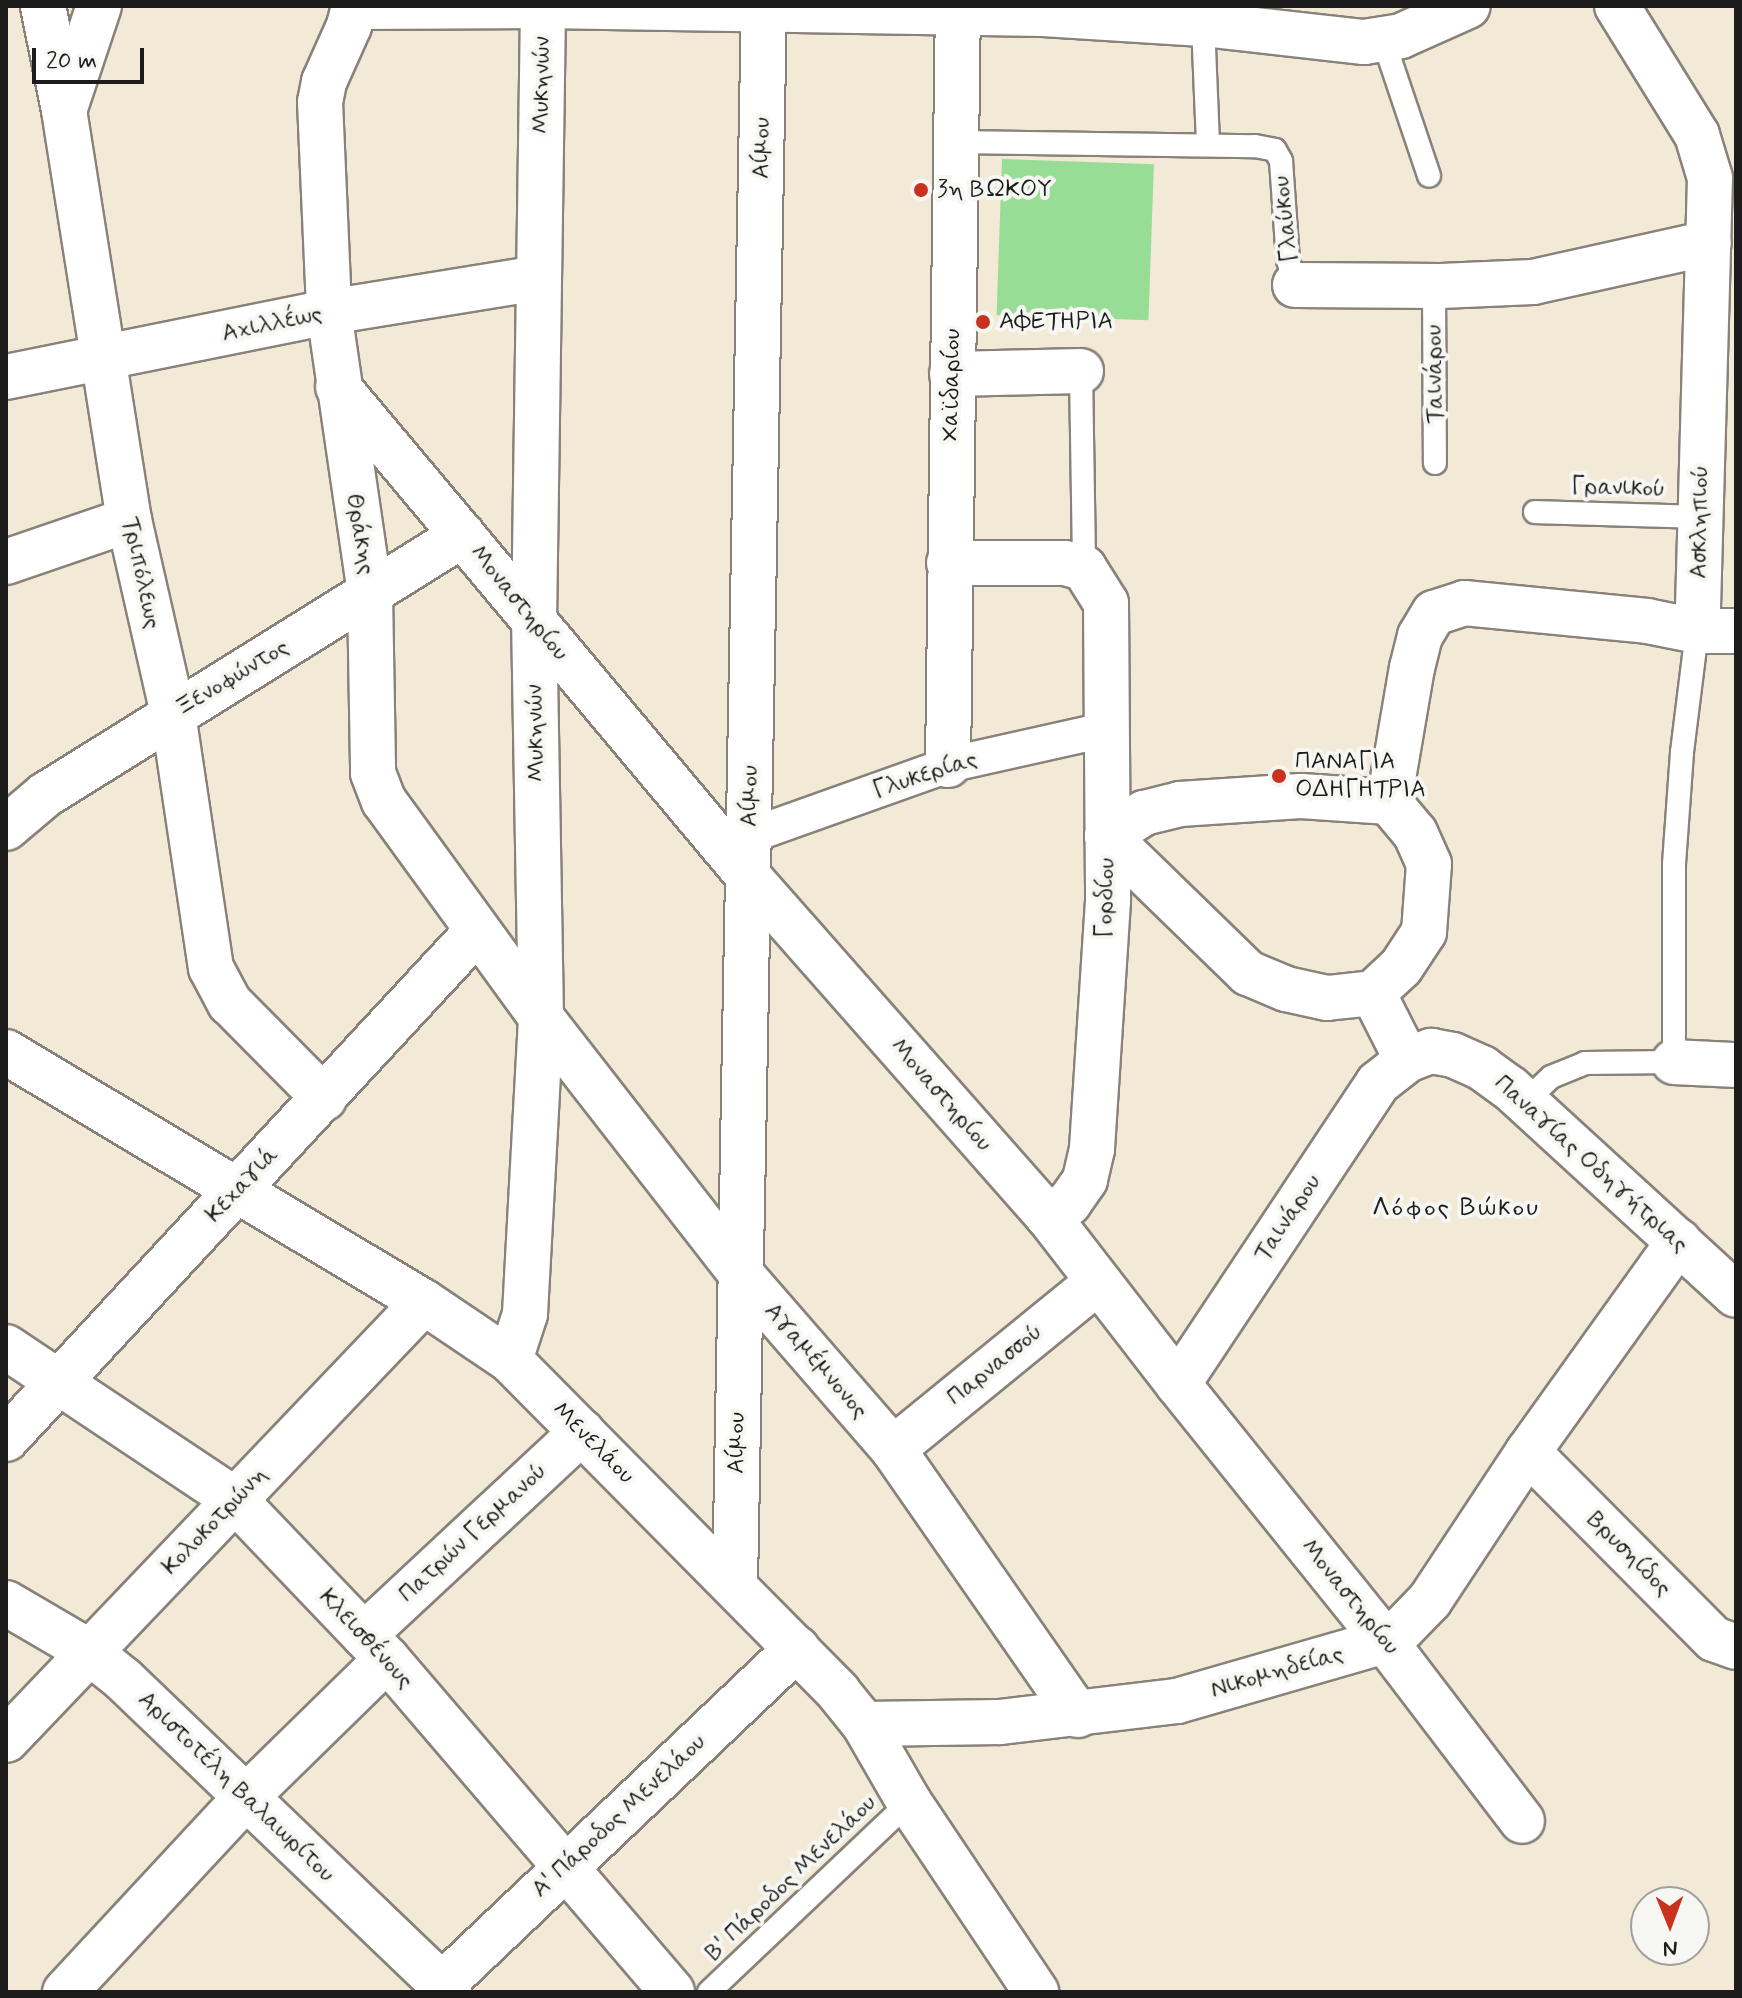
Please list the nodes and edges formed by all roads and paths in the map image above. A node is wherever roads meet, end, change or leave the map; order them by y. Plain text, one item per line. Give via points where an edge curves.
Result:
1 (43, 6) edge
2 (99, 6) edge
3 (354, 6) edge
4 (543, 6) edge
5 (1468, 6) edge
6 (1617, 6) edge
7 (764, 8) edge
8 (958, 9) edge
9 (1203, 24) junction
10 (1384, 42) junction
11 (64, 110) junction
12 (956, 142) junction
13 (1208, 145) junction
14 (1429, 176) dead end
15 (1723, 176) edge
16 (1709, 243) junction
17 (538, 278) junction
18 (1295, 285) joint
19 (1434, 286) junction
20 (329, 312) junction
21 (1720, 339) edge
22 (102, 358) junction
23 (1081, 371) joint
24 (952, 374) junction
25 (6, 377) edge
26 (338, 387) junction
27 (1435, 463) dead end
28 (1535, 512) dead end
29 (1700, 517) junction
30 (129, 520) junction
31 (463, 535) junction
32 (6, 562) edge
33 (949, 563) junction
34 (1084, 568) junction
35 (370, 594) junction
36 (534, 623) junction
37 (1717, 631) edge
38 (173, 714) junction
39 (1105, 730) junction
40 (948, 765) junction
41 (1389, 802) junction
42 (6, 828) edge
43 (1107, 836) junction
44 (749, 856) junction
45 (477, 931) junction
46 (1373, 993) junction
47 (541, 1017) junction
48 (6, 1052) edge
49 (1407, 1060) junction
50 (1674, 1062) junction
51 (1736, 1065) edge
52 (324, 1098) junction
53 (1524, 1103) junction
54 (238, 1190) junction
55 (1048, 1216) junction
56 (1679, 1241) junction
57 (741, 1274) junction
58 (1098, 1282) junction
59 (1736, 1295) edge
60 (424, 1302) junction
61 (6, 1347) edge
62 (510, 1360) junction
63 (60, 1381) junction
64 (1178, 1384) junction
65 (582, 1432) junction
66 (6, 1439) edge
67 (893, 1449) junction
68 (1528, 1452) junction
69 (235, 1500) junction
70 (735, 1585) junction
71 (6, 1603) edge
72 (1385, 1641) junction
73 (375, 1647) junction
74 (1736, 1647) edge
75 (797, 1648) junction
76 (88, 1651) junction
77 (1078, 1715) junction
78 (864, 1724) junction
79 (6, 1740) edge
80 (246, 1797) junction
81 (909, 1802) junction
82 (1522, 1821) dead end
83 (565, 1866) junction
84 (445, 1988) edge
85 (65, 1992) edge
86 (672, 1992) edge
87 (709, 1992) edge
88 (1036, 1992) edge

1 - 11 street, Τριπόλεως
2 - 11 street
3 - 4 street
3 - 20 street, Θράκης via 320,102
4 - 7 street
4 - 17 street, Μυκηνών
5 - 10 street
6 - 15 street, Ασκληπιού
7 - 8 street
7 - 44 street, Αίμου
8 - 9 street
8 - 12 street, Χαϊδαρίου
9 - 10 street
9 - 13 lane
10 - 14 lane
11 - 22 street, Τριπόλεως
12 - 13 lane, Γλαύκου
12 - 24 street, Χαϊδαρίου
13 - 18 lane, Γλαύκου via 1275,150 1281,161 1288,260
15 - 16 street, Ασκληπιού
16 - 19 street, Γλαύκου via 1533,282
16 - 21 street, Ασκληπιού
17 - 20 street, Αχιλλέως
17 - 36 street, Μυκηνών
18 - 19 street, Γλαύκου
19 - 27 lane, Ταινάρου
20 - 22 street, Αχιλλέως
20 - 26 street, Θράκης
21 - 29 street, Ασκληπιού
22 - 25 street, Αχιλλέως
22 - 30 street, Τριπόλεως
23 - 24 street
23 - 34 lane
24 - 33 street, Χαϊδαρίου
26 - 31 street, Μοναστηρίου
26 - 35 street, Θράκης
28 - 29 lane, Γρανικού
29 - 37 street, Ασκληπιού
30 - 32 street
30 - 38 street, Τριπόλεως
31 - 35 street, Ξενοφώντος
31 - 36 street, Μοναστηρίου
33 - 34 street via 1065,563
33 - 40 street, Χαϊδαρίου
34 - 39 street, Γορδίου via 1106,603
35 - 38 street, Ξενοφώντος
35 - 45 street, Θράκης via 373,773 384,801
36 - 44 street, Μοναστηρίου
36 - 47 street, Μυκηνών
37 - 41 street via 1464,603 1434,613 1420,636 1412,668
37 - 50 lane, Ασκληπιού via 1682,752 1674,864
38 - 42 street, Ξενοφώντος via 45,795
38 - 52 street, Τριπόλεως via 211,968 230,1003
39 - 40 street, Γλυκερίας
39 - 43 street, Γορδίου
40 - 44 street, Γλυκερίας
41 - 43 street via 1301,796 1180,804 1144,813
41 - 46 street via 1415,833 1429,864 1428,895 1424,932 1401,967
43 - 46 street via 1248,973 1327,998
43 - 55 street, Γορδίου via 1108,901 1092,1149 1085,1180 1069,1203
44 - 55 street, Μοναστηρίου
44 - 57 street, Αίμου
45 - 47 street, Θράκης
45 - 52 street, Κεχαγιά
46 - 49 street
47 - 57 street, Αγαμέμνονος
47 - 62 street, Μυκηνών via 525,1314
48 - 54 street, Μενελάου
49 - 53 street, Παναγίας Οδηγήτριας via 1431,1051 1453,1055 1482,1068
49 - 64 street, Ταινάρου via 1378,1083
50 - 51 street
50 - 53 lane via 1585,1063 1551,1077
52 - 54 street, Κεχαγιά
53 - 56 street, Παναγίας Οδηγήτριας
54 - 60 street, Μενελάου
54 - 63 street, Κεχαγιά
55 - 58 street, Μοναστηρίου
56 - 59 street, Παναγίας Οδηγήτριας
56 - 68 street, Νικομηδείας
57 - 67 street, Αγαμέμνονος
57 - 70 street, Αίμου
58 - 64 street, Μοναστηρίου
58 - 67 street, Παρνασσού
60 - 62 street, Μενελάου
60 - 69 street, Κολοκοτρώνη
61 - 63 street, Κλεισθένους
62 - 65 street, Μενελάου
63 - 66 street, Κεχαγιά
63 - 69 street, Κλεισθένους
64 - 72 street, Μοναστηρίου
65 - 70 street, Μενελάου
65 - 73 street, Πατρών Γερμανού
67 - 77 street, Αγαμέμνονος
68 - 72 street, Νικομηδείας via 1430,1600
68 - 74 street, Βρυσηίδος via 1714,1639
69 - 73 street, Κλεισθένους
69 - 76 street, Κολοκοτρώνη
70 - 75 street, Μενελάου
71 - 76 street, Αριστοτέλη Βαλαωρίτου
72 - 77 street, Νικομηδείας via 1177,1701
72 - 82 street, Μοναστηρίου
73 - 80 street, Πατρών Γερμανού
73 - 83 street, Κλεισθένους
75 - 78 street, Μενελάου
75 - 83 street, Α' Πάροδος Μενελάου
76 - 79 street, Κολοκοτρώνη
76 - 80 street, Αριστοτέλη Βαλαωρίτου
77 - 78 street, Νικομηδείας
78 - 81 street, Μενελάου
80 - 84 street, Αριστοτέλη Βαλαωρίτου
80 - 85 street, Πατρών Γερμανού
81 - 87 lane, Β' Πάροδος Μενελάου
81 - 88 street, Μενελάου
83 - 84 street, Α' Πάροδος Μενελάου
83 - 86 street, Κλεισθένους

